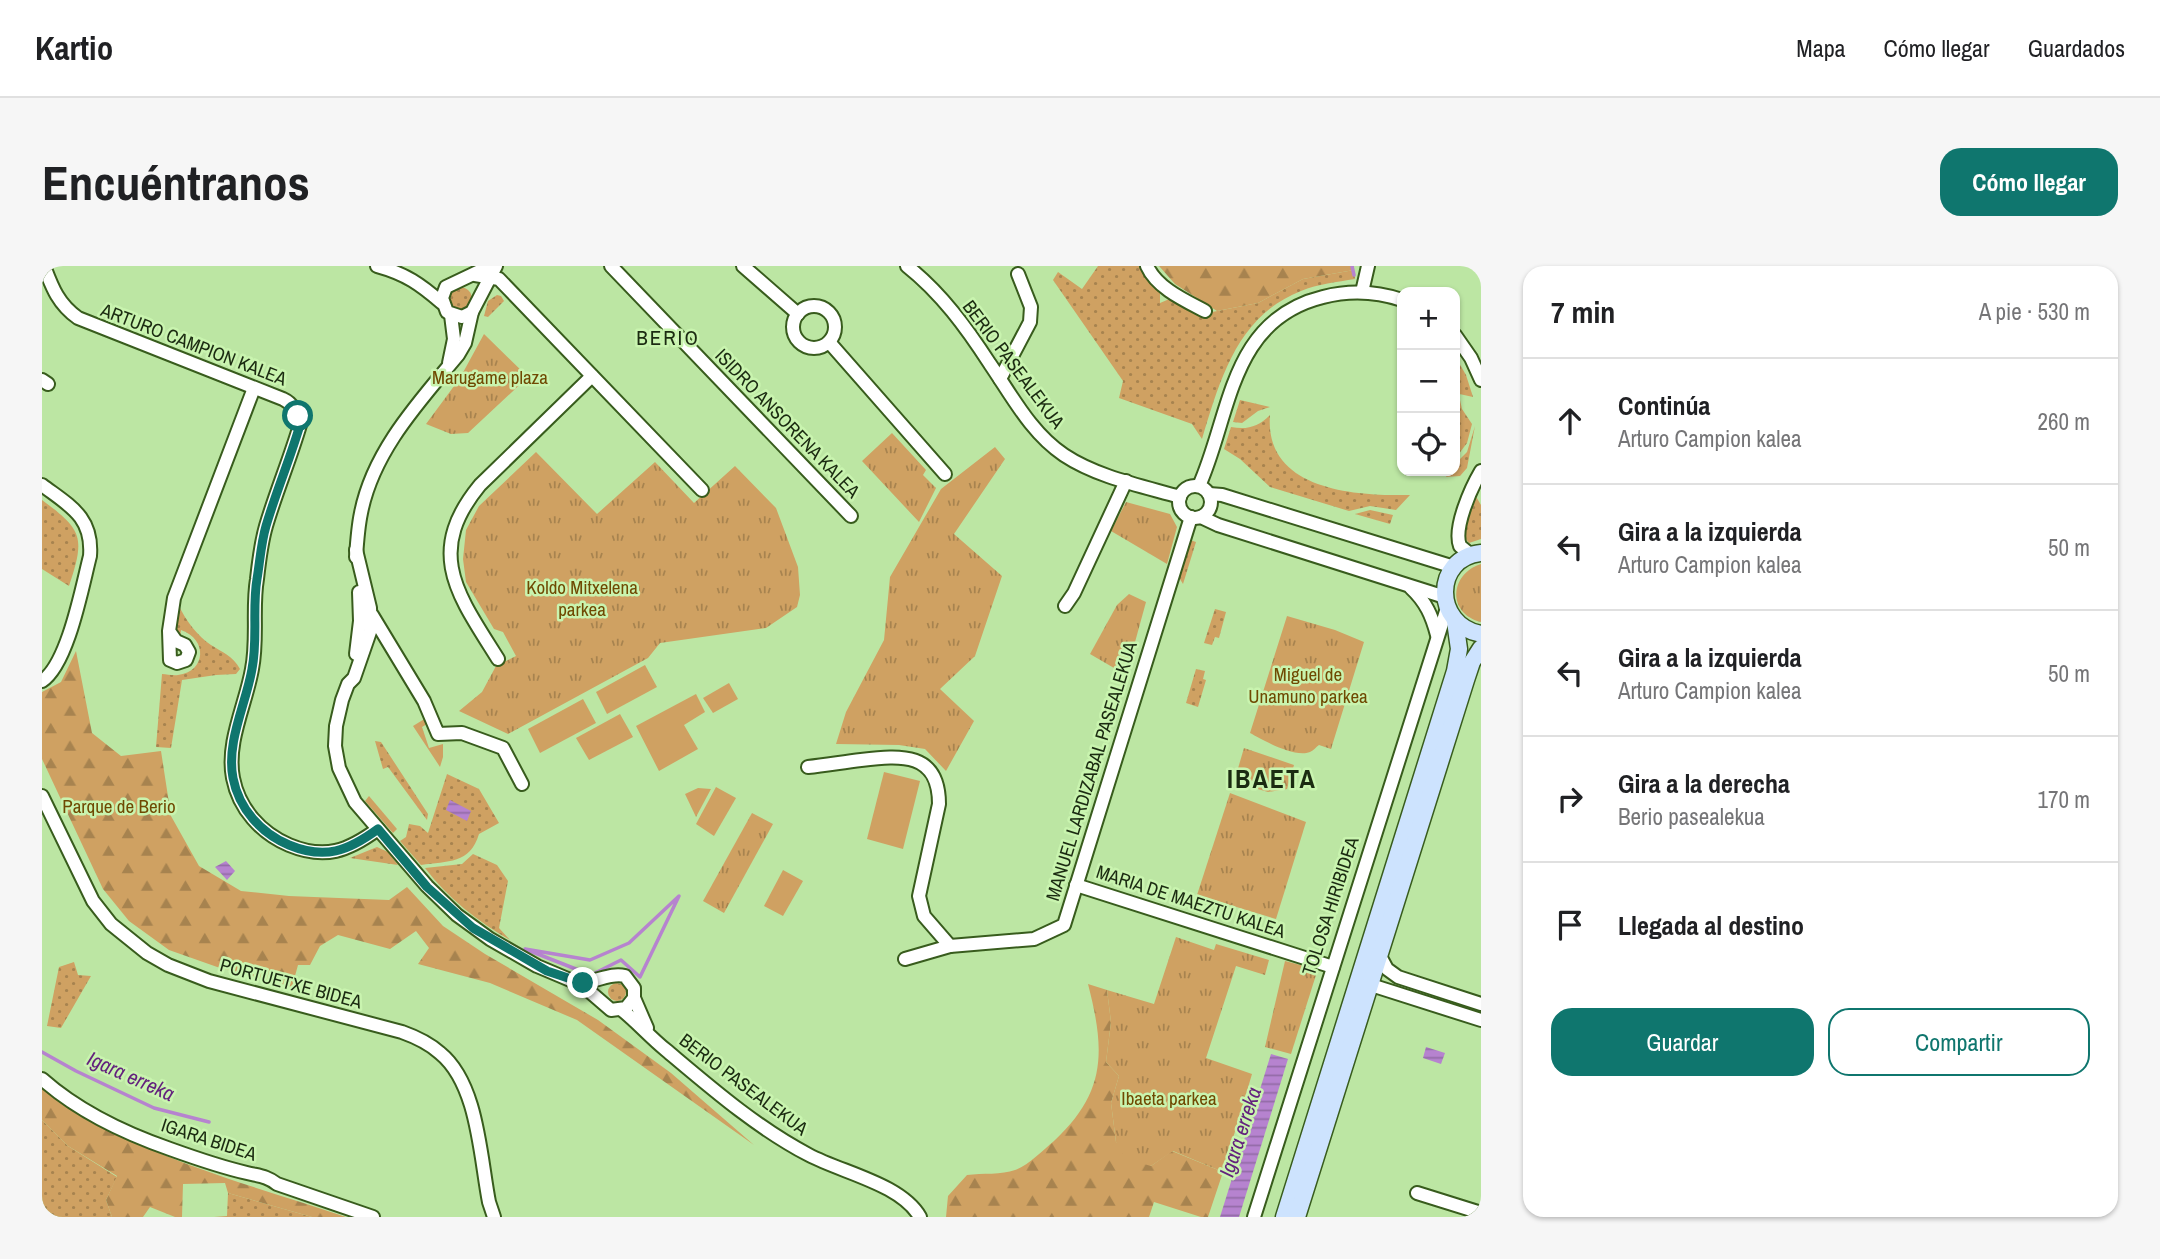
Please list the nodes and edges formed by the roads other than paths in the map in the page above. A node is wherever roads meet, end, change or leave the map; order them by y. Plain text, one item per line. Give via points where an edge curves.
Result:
1 (44, 266) edge
2 (377, 266) edge
3 (611, 266) edge
4 (743, 266) edge
5 (907, 266) edge
6 (1147, 266) edge
7 (1368, 266) edge
8 (399, 269) edge
9 (493, 270) edge
10 (1018, 274) dead end
11 (420, 283) junction
12 (456, 283) junction
13 (508, 290) junction
14 (1363, 292) junction
15 (1397, 299) edge
16 (477, 302) junction
17 (442, 303) junction
18 (1205, 311) dead end
19 (798, 314) junction
20 (451, 315) junction
21 (829, 342) junction
22 (1460, 342) edge
23 (448, 368) junction
24 (592, 376) junction
25 (1000, 379) junction
26 (1481, 380) edge
27 (254, 388) junction
28 (1481, 471) edge
29 (945, 474) dead end
30 (1126, 481) junction
31 (42, 485) edge
32 (702, 490) dead end
33 (1204, 490) junction
34 (1180, 497) junction
35 (851, 516) dead end
36 (1196, 517) junction
37 (356, 550) junction
38 (1478, 553) edge
39 (1454, 567) junction
40 (1405, 583) junction
41 (1065, 606) dead end
42 (1449, 609) junction
43 (370, 612) junction
44 (360, 626) junction
45 (169, 631) dead end
46 (1481, 634) edge
47 (1438, 637) junction
48 (368, 639) junction
49 (1481, 648) edge
50 (394, 654) junction
51 (498, 659) dead end
52 (42, 681) edge
53 (348, 684) junction
54 (808, 767) dead end
55 (522, 784) dead end
56 (42, 796) edge
57 (378, 829) junction
58 (1076, 885) junction
59 (950, 946) junction
60 (1380, 956) junction
61 (905, 958) dead end
62 (1333, 967) junction
63 (605, 979) junction
64 (575, 982) junction
65 (1371, 985) junction
66 (634, 998) junction
67 (600, 1000) junction
68 (1481, 1004) edge
69 (622, 1010) junction
70 (1481, 1020) edge
71 (654, 1040) junction
72 (42, 1079) edge
73 (1418, 1193) dead end
74 (1481, 1213) edge
75 (373, 1217) edge
76 (494, 1217) edge
77 (920, 1217) edge
78 (1254, 1217) edge
79 (1284, 1217) edge
80 (1297, 1217) edge

1 - 27 street, ARTURO CAMPION KALEA via 60,302 78,318
2 - 8 street
3 - 35 street, ISIDRO ANSORENA KALEA
4 - 19 street
5 - 25 street, BERIO PASEALEKUA via 962,322
6 - 18 street via 1171,293
7 - 14 street
8 - 11 street
9 - 12 street
9 - 13 street
9 - 16 street, BERIO PASEALEKUA
10 - 25 street via 1031,307 1030,322
11 - 12 street
11 - 17 street
12 - 16 street via 471,285
12 - 17 street via 443,292
13 - 16 street via 496,289
13 - 24 street
14 - 15 street
14 - 33 street via 1335,294 1296,307 1254,342 1238,369
16 - 20 street via 462,317
16 - 23 street, BERIO PASEALEKUA via 465,343
17 - 20 street
19 - 21 street via 794,331 800,343 810,348
19 - 21 street via 818,307 830,314 835,325
20 - 23 street, BERIO PASEALEKUA via 454,339
21 - 29 street
22 - 26 street
23 - 37 street, BERIO PASEALEKUA via 378,465 361,511
24 - 32 street
24 - 51 street via 480,485 454,525 453,575 465,606
25 - 30 street, BERIO PASEALEKUA via 1035,429 1054,447 1087,467
27 - 45 street via 174,598
27 - 57 street, ARTURO CAMPION KALEA via 289,402 300,425 265,529 256,580 254,655 233,748 234,780 245,809 258,825 293,847 331,852 356,845
28 - 38 street via 1458,534 1460,546
30 - 34 street, BERIO PASEALEKUA
30 - 41 street
31 - 52 street via 79,515 91,545 65,648 54,670
33 - 34 street via 1190,487
33 - 36 street via 1210,508
33 - 39 street
34 - 36 street via 1182,511
36 - 40 street
36 - 58 street, MANUEL LARDIZABAL PASEALEKUA
37 - 43 street, BERIO PASEALEKUA
37 - 44 street, BERIO PASEALEKUA
38 - 39 main road
39 - 42 main road via 1445,587
40 - 42 street
40 - 47 street via 1429,610
42 - 46 main road via 1470,631
42 - 47 street, TOLOSA HIRIBIDEA
42 - 79 main road via 1459,640 1458,658
43 - 48 street, BERIO PASEALEKUA
43 - 50 street, BERIO PASEALEKUA
44 - 48 street, BERIO PASEALEKUA
44 - 53 street, BERIO PASEALEKUA
47 - 62 street, TOLOSA HIRIBIDEA
48 - 50 street, BERIO PASEALEKUA
48 - 53 street, BERIO PASEALEKUA
49 - 60 main road via 1472,662
50 - 55 street via 424,701 438,734 462,733 503,748
53 - 57 street, BERIO PASEALEKUA via 336,726 339,768 355,802
54 - 59 street via 909,758 933,774 939,804 919,896 924,916
56 - 76 street, PORTUETXE BIDEA via 93,901 111,924 148,953 209,981 402,1032 440,1052 459,1076 471,1104
57 - 64 street, BERIO PASEALEKUA via 427,887 468,924 537,966
58 - 59 street, MANUEL LARDIZABAL PASEALEKUA via 1064,925 1034,939
58 - 62 street, MARIA DE MAEZTU KALEA
59 - 61 street, MANUEL LARDIZABAL PASEALEKUA
60 - 65 main road
60 - 68 street via 1398,977
62 - 78 street, TOLOSA HIRIBIDEA
63 - 64 street, BERIO PASEALEKUA
63 - 66 street, BERIO PASEALEKUA via 625,976 634,988
63 - 67 street via 599,989
64 - 67 street, BERIO PASEALEKUA
65 - 70 street
65 - 80 main road
66 - 69 street
66 - 71 street, BERIO PASEALEKUA
67 - 69 street, BERIO PASEALEKUA via 611,1010
69 - 71 street, BERIO PASEALEKUA
71 - 77 street, BERIO PASEALEKUA via 772,1133 823,1163 897,1193
72 - 75 street, IGARA BIDEA via 95,1116 157,1144 267,1177
73 - 74 street

